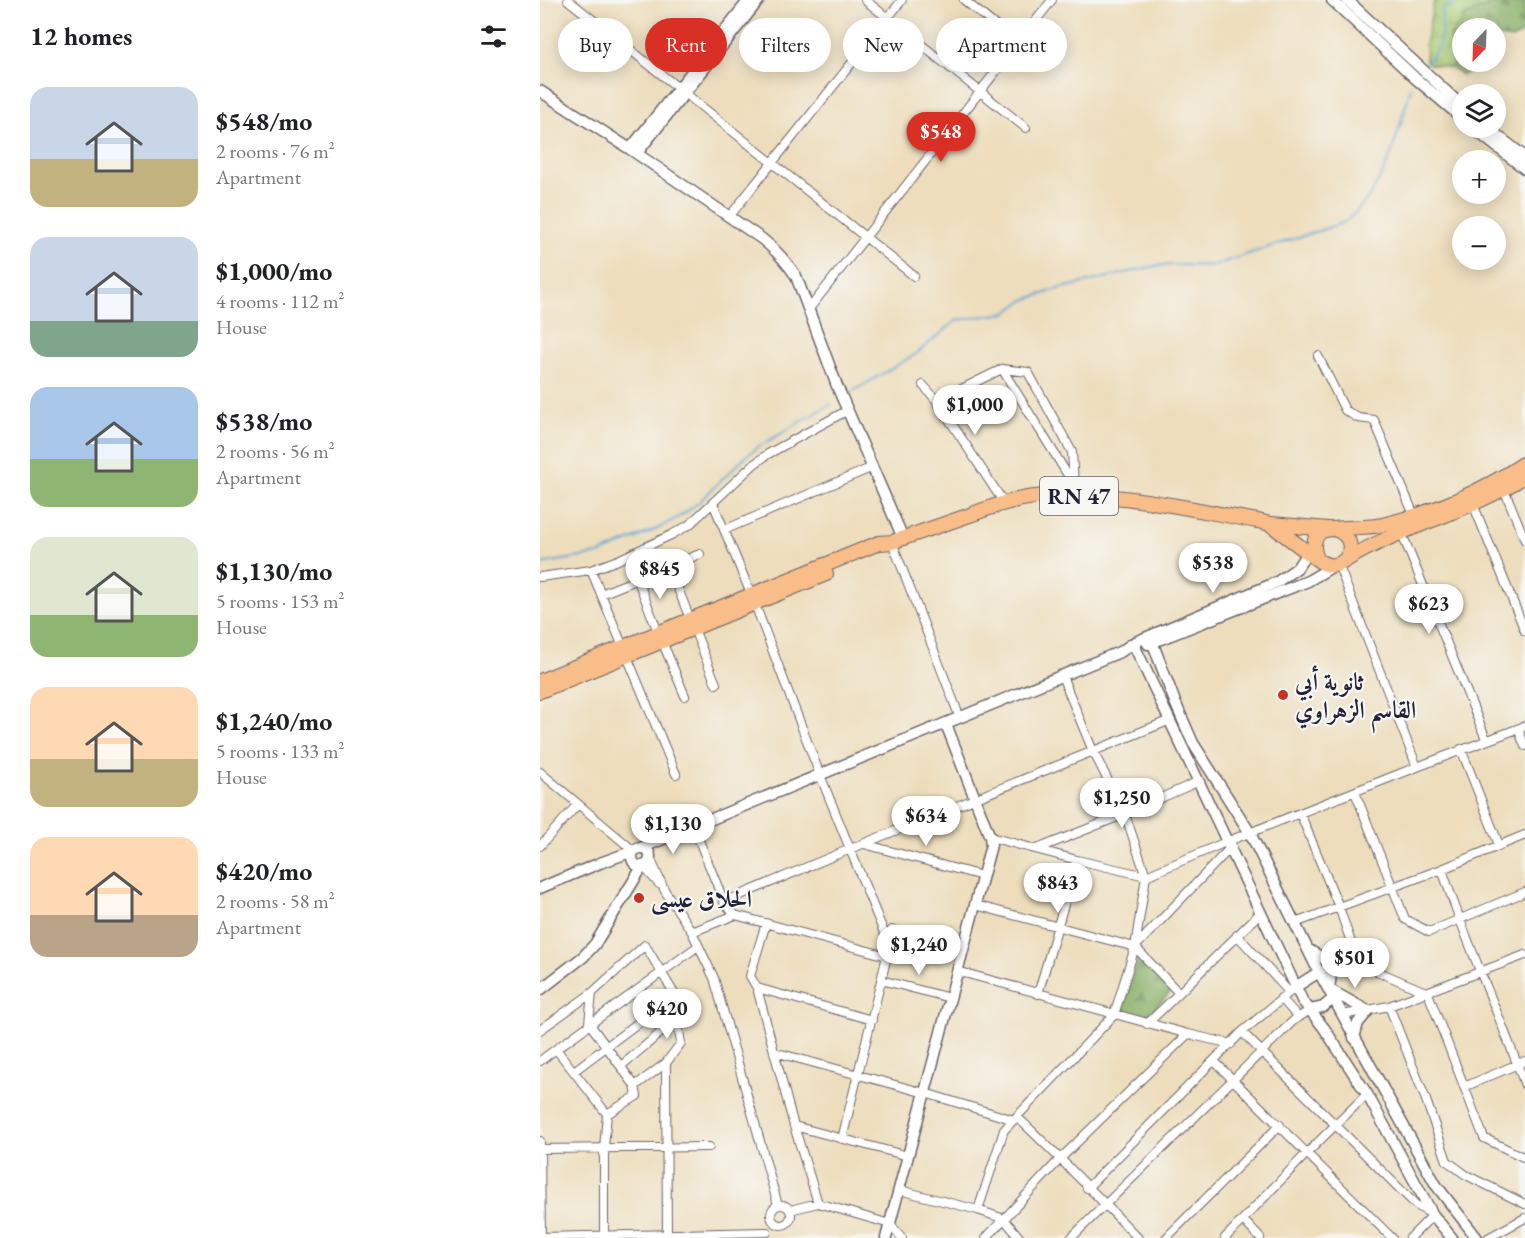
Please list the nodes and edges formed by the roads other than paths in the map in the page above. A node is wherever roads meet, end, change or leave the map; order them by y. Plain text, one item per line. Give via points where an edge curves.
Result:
1 (568, 0) edge
2 (749, 0) edge
3 (759, 0) edge
4 (865, 0) edge
5 (902, 0) edge
6 (964, 0) edge
7 (1052, 0) edge
8 (1332, 0) edge
9 (1347, 0) edge
10 (888, 18) joint
11 (986, 18) edge
12 (1038, 18) edge
13 (924, 47) edge
14 (845, 72) edge
15 (996, 72) edge
16 (540, 91) edge
17 (682, 91) junction
18 (981, 92) junction
19 (1452, 97) edge
20 (1452, 109) edge
21 (1026, 128) dead end
22 (1486, 138) edge
23 (1501, 138) edge
24 (634, 151) junction
25 (1525, 157) edge
26 (772, 164) junction
27 (1525, 169) edge
28 (729, 217) junction
29 (866, 238) junction
30 (914, 276) dead end
31 (808, 309) junction
32 (1318, 356) dead end
33 (1002, 369) junction
34 (923, 385) dead end
35 (937, 401) junction
36 (848, 410) junction
37 (1525, 463) edge
38 (873, 467) junction
39 (1525, 476) edge
40 (1504, 489) junction
41 (1076, 491) junction
42 (713, 503) junction
43 (1004, 503) junction
44 (1473, 504) junction
45 (1414, 515) junction
46 (1270, 524) junction
47 (1399, 527) junction
48 (1331, 529) junction
49 (724, 530) junction
50 (898, 540) junction
51 (1525, 540) edge
52 (1314, 551) junction
53 (700, 554) dead end
54 (1338, 564) junction
55 (669, 566) junction
56 (591, 570) junction
57 (540, 577) edge
58 (637, 578) junction
59 (601, 594) junction
60 (753, 599) junction
61 (693, 623) junction
62 (1525, 631) edge
63 (660, 637) junction
64 (1151, 639) junction
65 (1134, 646) junction
66 (626, 651) junction
67 (1062, 676) junction
68 (541, 681) edge
69 (716, 684) dead end
70 (685, 696) dead end
71 (960, 718) junction
72 (1168, 721) junction
73 (946, 724) junction
74 (1522, 728) edge
75 (1486, 739) junction
76 (1525, 746) edge
77 (1461, 749) junction
78 (1093, 751) junction
79 (1418, 767) junction
80 (540, 772) edge
81 (676, 774) dead end
82 (820, 776) junction
83 (1197, 782) junction
84 (1355, 792) junction
85 (975, 798) junction
86 (578, 804) junction
87 (1300, 813) junction
88 (1125, 814) junction
89 (694, 828) junction
90 (678, 833) junction
91 (1247, 834) junction
92 (1525, 835) edge
93 (990, 837) junction
94 (864, 844) junction
95 (1228, 845) junction
96 (1499, 845) junction
97 (540, 846) edge
98 (850, 849) junction
99 (1036, 849) junction
100 (636, 850) junction
101 (1077, 860) junction
102 (600, 862) junction
103 (642, 863) junction
104 (1442, 870) junction
105 (982, 876) junction
106 (1146, 876) junction
107 (540, 888) edge
108 (1393, 888) junction
109 (1525, 892) edge
110 (724, 902) junction
111 (975, 905) junction
112 (1339, 907) junction
113 (1260, 913) junction
114 (735, 915) junction
115 (1458, 920) junction
116 (766, 923) junction
117 (1295, 923) junction
118 (1058, 927) junction
119 (692, 932) junction
120 (1237, 934) junction
121 (889, 945) junction
122 (698, 946) junction
123 (1135, 947) junction
124 (963, 948) junction
125 (1308, 949) junction
126 (1355, 954) junction
127 (1525, 955) edge
128 (886, 956) junction
129 (1337, 962) junction
130 (957, 971) junction
131 (661, 972) junction
132 (1319, 972) junction
133 (1481, 972) junction
134 (881, 980) junction
135 (758, 988) junction
136 (1293, 989) junction
137 (540, 990) edge
138 (1331, 992) junction
139 (592, 993) junction
140 (1179, 993) junction
141 (1428, 993) junction
142 (1038, 994) junction
143 (670, 998) junction
144 (950, 998) junction
145 (1281, 998) junction
146 (1389, 1006) junction
147 (1310, 1010) junction
148 (1368, 1011) junction
149 (1114, 1015) junction
150 (1343, 1015) junction
151 (1298, 1017) junction
152 (677, 1019) junction
153 (872, 1020) junction
154 (589, 1023) junction
155 (1147, 1024) junction
156 (540, 1030) edge
157 (1242, 1032) junction
158 (1188, 1034) junction
159 (1354, 1038) junction
160 (1231, 1044) junction
161 (606, 1045) junction
162 (556, 1049) junction
163 (774, 1052) junction
164 (1262, 1053) junction
165 (540, 1061) edge
166 (1214, 1061) junction
167 (666, 1063) junction
168 (1521, 1063) edge
169 (621, 1066) junction
170 (574, 1071) junction
171 (858, 1075) junction
172 (1234, 1080) junction
173 (1525, 1085) edge
174 (635, 1086) junction
175 (1464, 1088) junction
176 (924, 1093) junction
177 (1367, 1094) junction
178 (607, 1114) junction
179 (1015, 1118) junction
180 (1280, 1125) junction
181 (794, 1126) junction
182 (1335, 1126) junction
183 (842, 1139) junction
184 (540, 1147) edge
185 (710, 1147) dead end
186 (666, 1148) junction
187 (604, 1149) junction
188 (1306, 1153) junction
189 (908, 1156) junction
190 (1061, 1158) junction
191 (1525, 1158) edge
192 (1087, 1188) junction
193 (899, 1190) junction
194 (819, 1203) junction
195 (1104, 1204) junction
196 (1525, 1204) edge
197 (778, 1205) junction
198 (790, 1210) junction
199 (978, 1210) junction
200 (1433, 1215) junction
201 (1525, 1218) edge
202 (541, 1219) edge
203 (1004, 1219) junction
204 (1243, 1220) junction
205 (775, 1223) junction
206 (890, 1224) junction
207 (764, 1235) edge
208 (667, 1236) edge
209 (541, 1237) edge
210 (604, 1237) edge
211 (886, 1238) edge
212 (902, 1238) edge
213 (986, 1238) edge
214 (1020, 1238) edge
215 (1071, 1238) edge
216 (1138, 1238) edge
217 (1166, 1238) edge
218 (1225, 1238) edge
219 (1260, 1238) edge
220 (1392, 1238) edge
221 (1410, 1238) edge
222 (1452, 1238) edge
223 (1477, 1238) edge
224 (1488, 1238) edge

1 - 17 street
2 - 17 street
3 - 17 street
4 - 10 street
5 - 10 street
6 - 11 street
7 - 12 street
8 - 20 street
9 - 19 street
13 - 18 street
14 - 26 street
15 - 18 street
16 - 24 street
17 - 24 street
17 - 26 street
18 - 21 street
18 - 29 street
22 - 27 street
23 - 25 street
24 - 28 street
26 - 28 street
26 - 29 street
28 - 31 street via 781,256 796,276
29 - 30 street
29 - 31 street
31 - 36 street
32 - 45 street via 1345,410 1358,418 1374,420
33 - 35 street
33 - 41 street
33 - 41 street via 1028,372 1072,453
34 - 35 street
35 - 43 street
36 - 38 street
36 - 42 street via 768,454
37 - 45 main road via 1476,492
38 - 49 street
38 - 50 street
39 - 40 main road
40 - 44 main road
40 - 51 street
41 - 43 main road, RN 47
41 - 46 main road, RN 47
42 - 49 street
42 - 56 street via 680,530
43 - 50 main road, RN 47
44 - 47 main road
44 - 62 street
45 - 47 main road
46 - 48 main road
46 - 52 main road, RN 47
47 - 48 main road
47 - 54 main road
47 - 75 street
48 - 52 main road via 1320,533
48 - 54 main road via 1344,534 1350,543 1349,554
49 - 60 street
50 - 60 main road, RN 47 via 879,543
50 - 71 street
52 - 54 main road via 1329,565
52 - 64 street via 1277,582
53 - 55 street
54 - 64 street via 1308,581
54 - 79 street
55 - 58 street
55 - 61 street
56 - 57 street
56 - 59 street
58 - 59 street
58 - 63 street
59 - 66 street
60 - 61 main road, RN 47
60 - 82 street
61 - 63 main road, RN 47
61 - 69 street
63 - 66 main road, RN 47
63 - 70 street
64 - 65 street
64 - 91 street via 1193,743
65 - 67 street
65 - 72 street
66 - 68 main road, RN 47
66 - 81 street
67 - 71 street
67 - 78 street
71 - 73 street
72 - 78 street
72 - 83 street
73 - 82 street
73 - 85 street
74 - 75 street
74 - 76 street
75 - 77 street
77 - 79 street
77 - 96 street
78 - 85 street
78 - 88 street
79 - 84 street
80 - 86 street
82 - 89 street
82 - 98 street
83 - 88 street
83 - 95 street
84 - 87 street
84 - 108 street
85 - 93 street
85 - 94 street
86 - 97 street
86 - 100 street
87 - 91 street
87 - 112 street
88 - 99 street
88 - 106 street
89 - 90 street
89 - 110 street
90 - 100 street
90 - 103 street
91 - 95 street
91 - 117 street
92 - 96 street
93 - 99 street
93 - 105 street
94 - 98 street
94 - 105 street
95 - 106 street
95 - 113 street
95 - 123 street
96 - 104 street
98 - 110 street
98 - 121 street
99 - 101 street
100 - 102 street
100 - 103 street via 632,859
100 - 103 street via 648,851
101 - 106 street
101 - 118 street
102 - 103 street
102 - 107 street
103 - 119 street
103 - 137 street via 596,944
104 - 108 street
104 - 115 street
105 - 111 street
106 - 123 street
108 - 112 street
108 - 115 street via 1405,919 1429,932
109 - 115 street
110 - 114 street
111 - 118 street
111 - 124 street
112 - 117 street
112 - 126 street
113 - 120 street
113 - 136 street
114 - 116 street
114 - 119 street
115 - 133 street
116 - 128 street
116 - 135 street via 750,975
117 - 125 street
118 - 123 street
118 - 142 street
119 - 122 street
120 - 136 street
120 - 140 street
121 - 124 street via 892,930
121 - 128 street
122 - 131 street
122 - 197 street via 714,978
123 - 140 street
123 - 149 street
124 - 130 street
125 - 129 street
125 - 132 street
126 - 129 street
126 - 141 street via 1365,966
127 - 133 street
128 - 134 street
129 - 132 street
129 - 138 street via 1331,975
130 - 142 street
130 - 144 street
131 - 139 street via 645,945
131 - 143 street via 675,994
131 - 154 street
132 - 136 street
132 - 138 street
133 - 141 street
133 - 168 street
134 - 144 street
134 - 153 street
135 - 153 street
135 - 163 street
136 - 145 street
136 - 147 street
138 - 147 street via 1323,1007
138 - 148 street
138 - 150 street
139 - 154 street
139 - 156 street
140 - 155 street
141 - 146 street
141 - 175 street
142 - 149 street
143 - 152 street
143 - 161 street
144 - 176 street
145 - 151 street
145 - 157 street
146 - 148 street
146 - 196 street via 1447,1161 1466,1175
147 - 151 street
147 - 177 street
148 - 150 street
148 - 159 street
149 - 155 street
149 - 179 street
150 - 159 street
151 - 164 street
152 - 167 street via 681,1043
152 - 169 street
153 - 171 street
154 - 161 street
154 - 162 street
155 - 158 street
157 - 160 street
157 - 164 street
158 - 160 street
158 - 190 street
159 - 223 street via 1436,1185
160 - 166 street
161 - 169 street
161 - 170 street
162 - 165 street
162 - 170 street
163 - 171 street
163 - 181 street
164 - 172 street
164 - 182 street
166 - 172 street
166 - 192 street
167 - 174 street
167 - 186 street
168 - 173 street
168 - 175 street
169 - 174 street
170 - 178 street
171 - 176 street
171 - 183 street
172 - 180 street
172 - 195 street
174 - 178 street via 637,1096
175 - 191 street via 1485,1138
176 - 179 street
176 - 189 street
177 - 182 street
177 - 200 street
178 - 187 street
179 - 190 street
179 - 199 street via 1004,1130
180 - 188 street
180 - 217 street
181 - 183 street
181 - 194 street
182 - 188 street
182 - 200 street via 1416,1205
183 - 189 street
184 - 187 street
184 - 202 street
185 - 186 street
186 - 187 street
186 - 208 street
187 - 210 street
188 - 204 street
188 - 220 street
189 - 193 street
190 - 192 street
190 - 203 street
192 - 195 street
193 - 199 street
193 - 206 street
194 - 198 street
194 - 206 street
195 - 215 street
195 - 216 street
197 - 198 street
197 - 205 street via 771,1211
198 - 205 street via 788,1223
199 - 203 street
200 - 221 street
200 - 222 street
201 - 224 street
202 - 209 street
203 - 213 street
203 - 214 street
204 - 218 street
204 - 219 street
205 - 207 street
206 - 211 street
206 - 212 street
207 - 208 street
208 - 210 street
209 - 210 street

